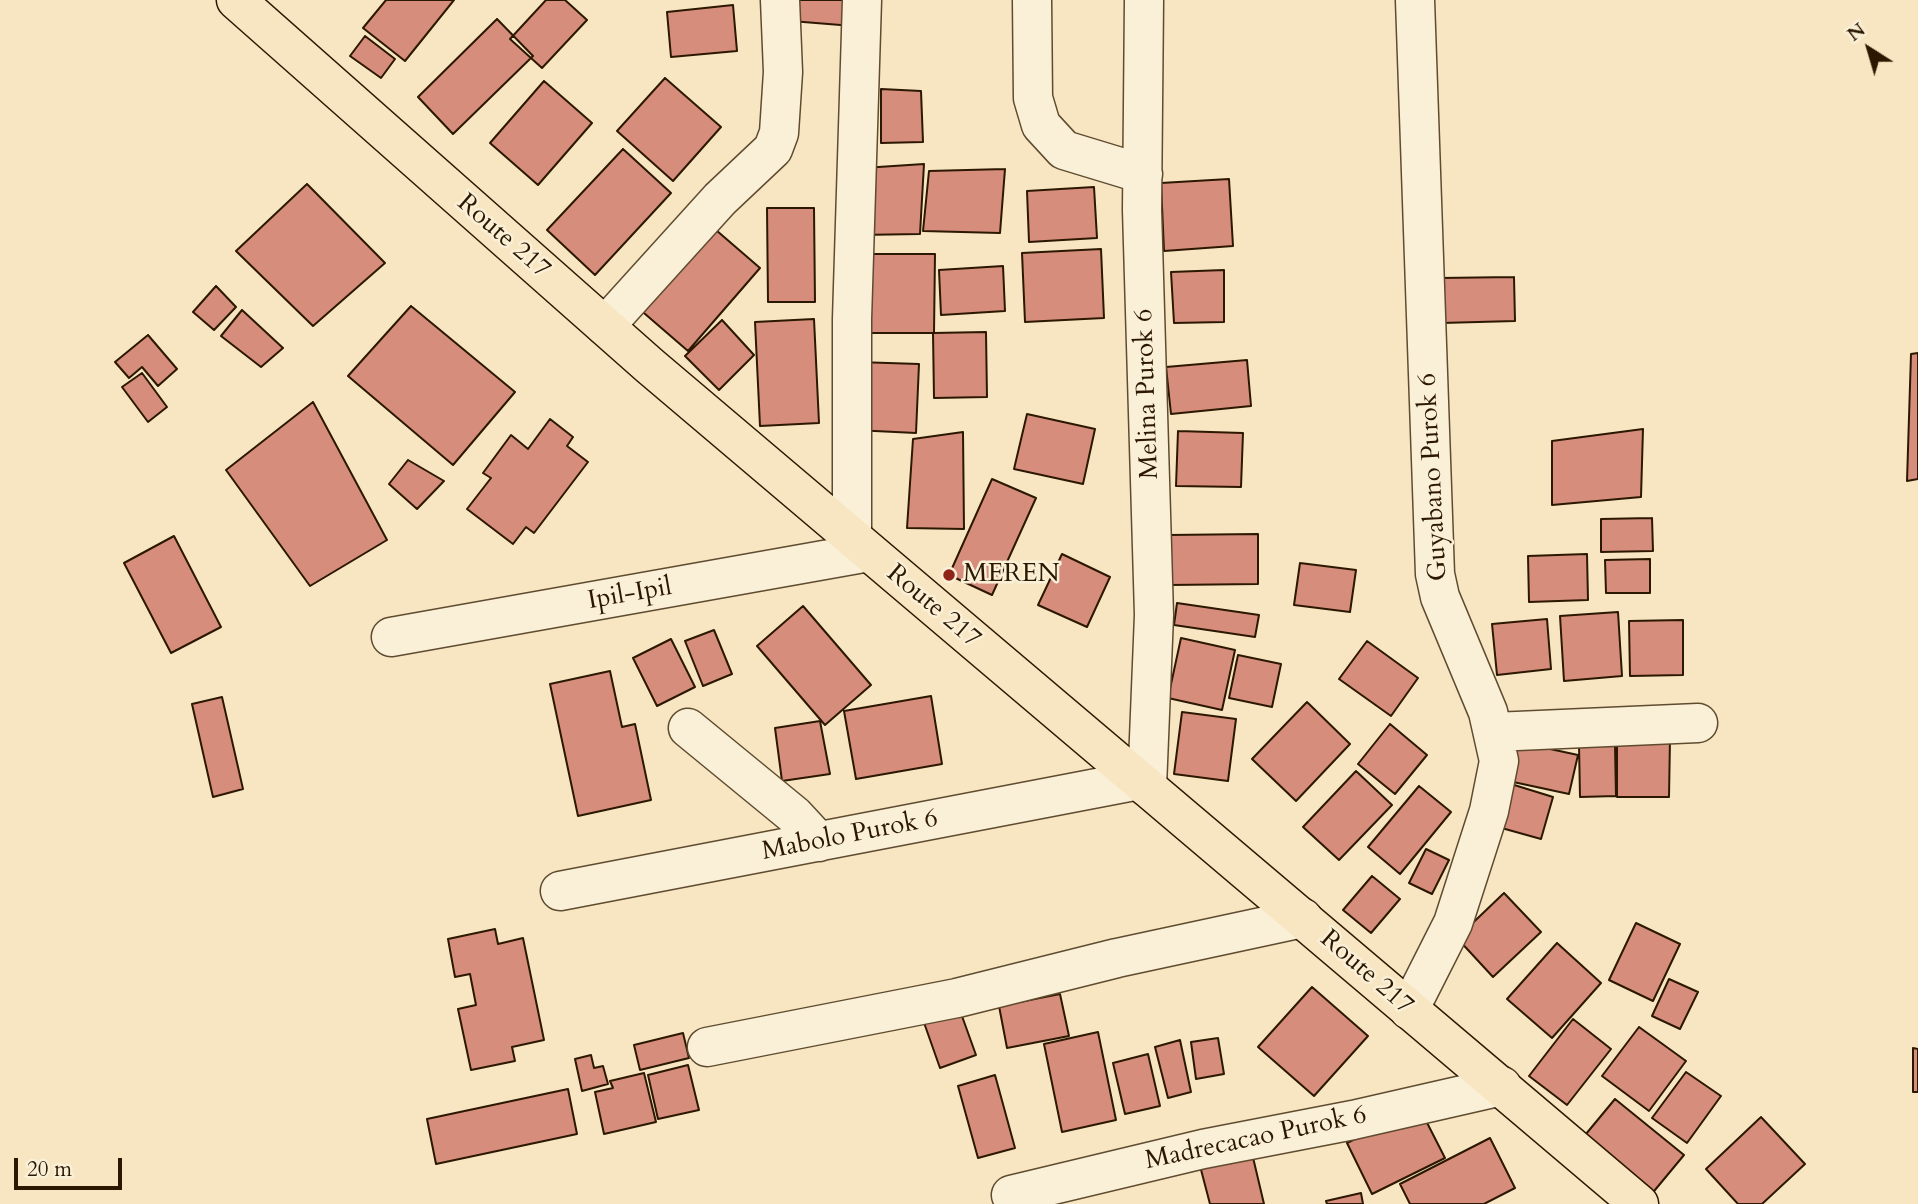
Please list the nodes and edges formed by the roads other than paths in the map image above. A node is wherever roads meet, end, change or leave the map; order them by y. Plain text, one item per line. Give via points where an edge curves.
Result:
1 (236, 0) edge
2 (780, 0) edge
3 (862, 0) edge
4 (1031, 0) edge
5 (1144, 0) edge
6 (1415, 0) edge
7 (1143, 174) junction
8 (605, 326) junction
9 (861, 545) junction
10 (391, 637) dead end
11 (1698, 723) dead end
12 (688, 728) dead end
13 (1494, 732) junction
14 (1143, 784) junction
15 (819, 842) junction
16 (560, 891) dead end
17 (1303, 918) junction
18 (1409, 1010) junction
19 (707, 1047) dead end
20 (1502, 1086) junction
21 (1011, 1195) dead end
22 (1639, 1204) edge

1 - 8 main road, Route 217
2 - 8 street via 783,72 779,134 773,149 720,199
3 - 9 street via 852,318
4 - 7 street via 1033,98 1041,125 1064,150
5 - 7 street, Melina Purok 6
6 - 13 street, Guyabano Purok 6 via 1435,574
7 - 14 street, Melina Purok 6 via 1154,615
8 - 9 main road, Route 217
9 - 10 street, Ipil-Ipil
9 - 14 main road, Route 217
11 - 13 street
12 - 15 street via 794,815
13 - 18 street, Guyabano Purok 6 via 1499,761 1489,811 1452,923
14 - 15 street, Mabolo Purok 6
14 - 17 main road, Route 217
15 - 16 street, Mabolo Purok 6
17 - 18 main road, Route 217
17 - 19 street via 957,998
18 - 20 main road, Route 217
20 - 21 street, Madrecacao Purok 6
20 - 22 main road, Route 217

